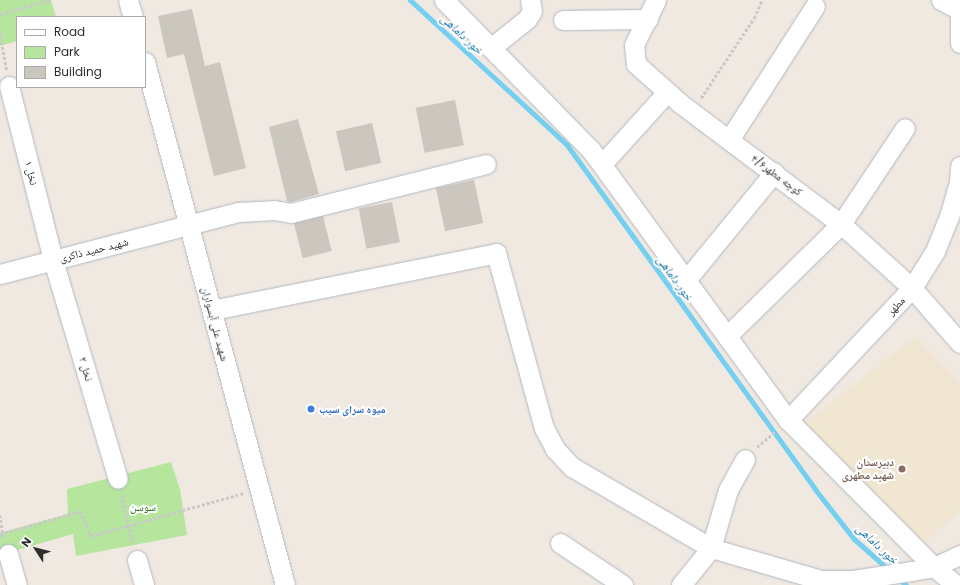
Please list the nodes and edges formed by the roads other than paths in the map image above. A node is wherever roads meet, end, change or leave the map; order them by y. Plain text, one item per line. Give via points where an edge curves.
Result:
1 (128, 0) edge
2 (444, 0) edge
3 (530, 0) edge
4 (656, 0) edge
5 (941, 0) edge
6 (815, 6) dead end
7 (133, 16) edge
8 (960, 17) edge
9 (648, 19) junction
10 (563, 20) dead end
11 (960, 43) edge
12 (492, 47) junction
13 (146, 66) edge
14 (10, 86) road end
15 (667, 92) junction
16 (905, 128) dead end
17 (729, 140) junction
18 (486, 164) dead end
19 (602, 164) junction
20 (960, 166) edge
21 (774, 173) junction
22 (841, 224) junction
23 (189, 226) junction
24 (54, 260) junction
25 (0, 274) edge
26 (686, 280) junction
27 (912, 288) junction
28 (212, 310) junction
29 (727, 336) junction
30 (960, 343) edge
31 (788, 420) junction
32 (745, 459) road end
33 (118, 479) road end
34 (560, 543) dead end
35 (711, 548) junction
36 (8, 554) road end
37 (960, 555) edge
38 (137, 560) road end
39 (934, 567) junction
40 (16, 585) edge
41 (144, 585) edge
42 (285, 585) edge
43 (623, 585) edge
44 (681, 585) edge
45 (956, 585) edge

1 - 7 street
2 - 12 street
3 - 12 street via 532,11 527,19
4 - 9 street, کوچه مطهر۴/۶
5 - 8 street
6 - 17 street
8 - 11 street
9 - 10 street
9 - 15 street, کوچه مطهر۴/۶ via 634,45 636,64
12 - 19 street
13 - 23 street, شهید علی آبسواران
14 - 24 street, نخل ۱
15 - 17 street, کوچه مطهر۴/۶
15 - 19 street
16 - 22 street
17 - 21 street, کوچه مطهر۴/۶
18 - 23 street, شهید حمید ذاکری via 291,213 274,210 238,212
19 - 26 street
20 - 27 street, مطهر via 959,182 949,217 935,250
21 - 22 street, کوچه مطهر۴/۶
21 - 26 street
22 - 27 street, کوچه مطهر۴/۶
22 - 29 street
23 - 24 street, شهید حمید ذاکری
23 - 28 street, شهید علی آبسواران
24 - 25 street, شهید حمید ذاکری
24 - 33 street, نخل ۲
26 - 29 street
27 - 30 street, کوچه مطهر۴/۶
27 - 31 street, مطهر
28 - 35 street via 496,253 544,428 555,449 572,467
28 - 42 street, شهید علی آبسواران
29 - 31 street
31 - 39 street
32 - 35 street via 728,490
34 - 43 street
35 - 39 street via 820,580 853,580
35 - 44 street
36 - 40 street
37 - 39 street
38 - 41 street
39 - 45 street

